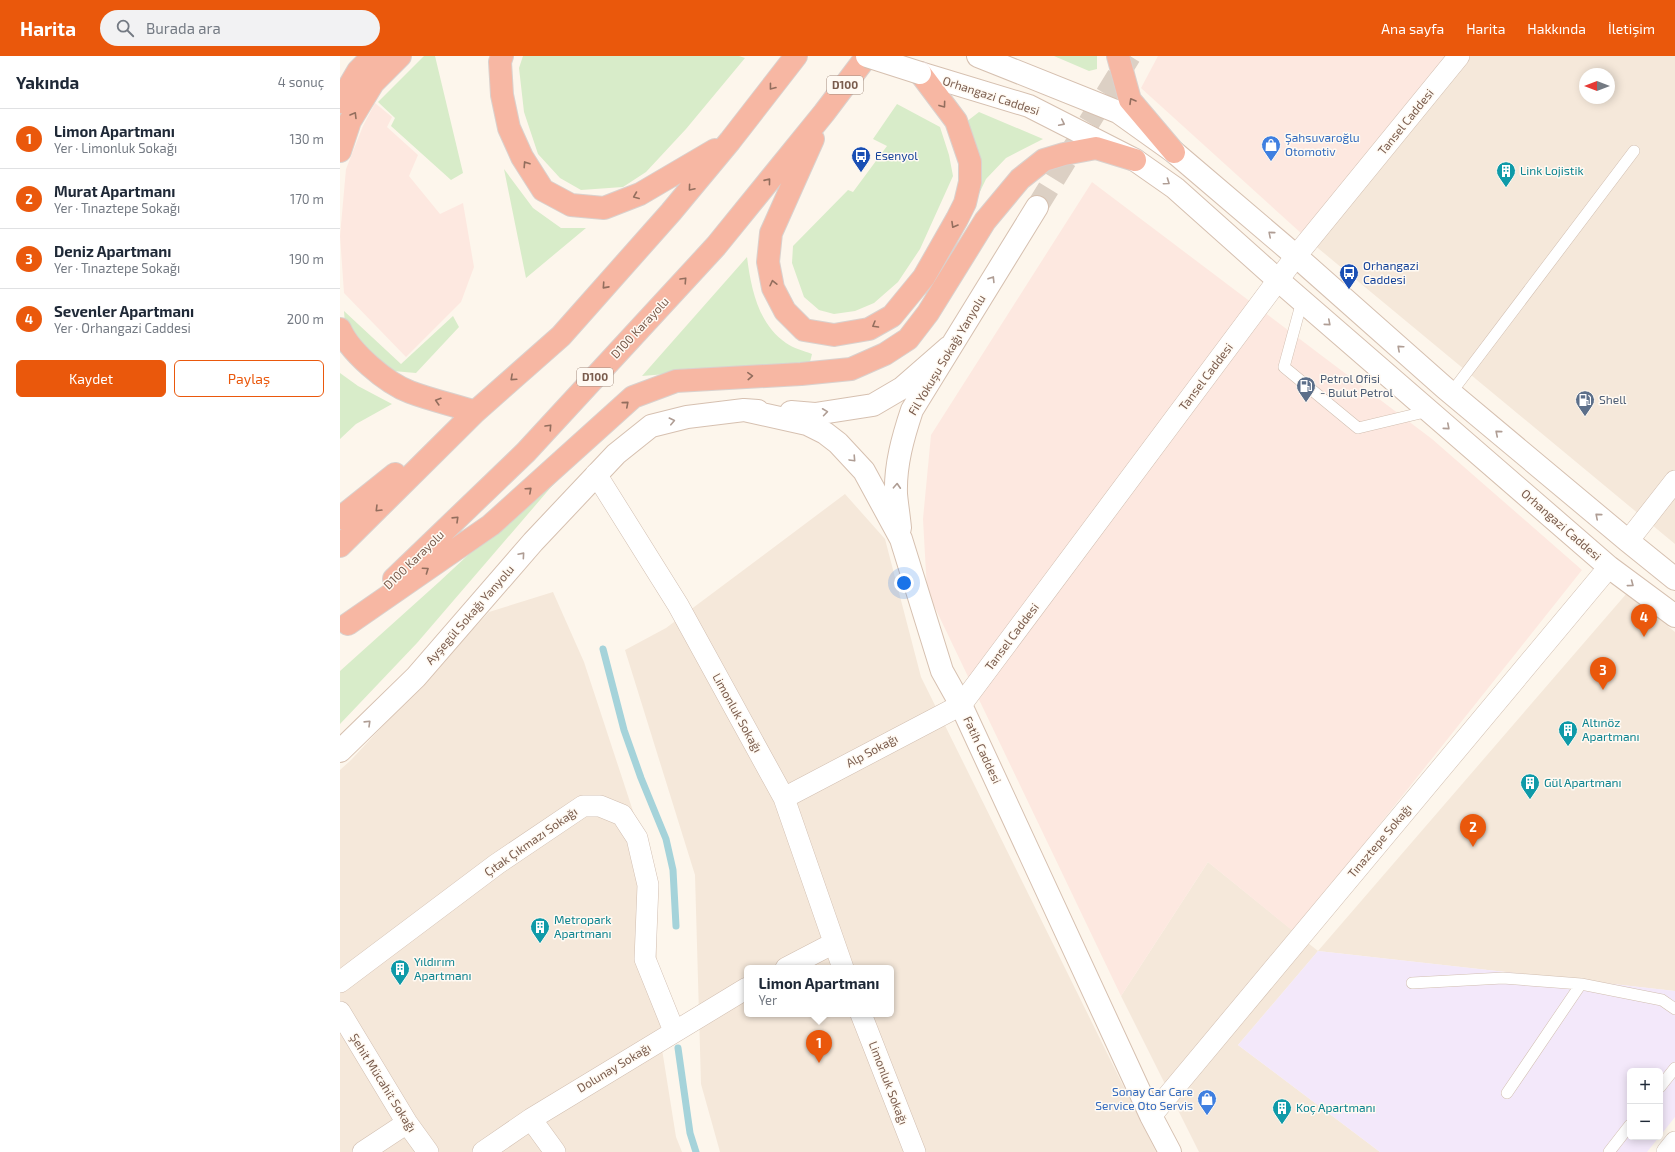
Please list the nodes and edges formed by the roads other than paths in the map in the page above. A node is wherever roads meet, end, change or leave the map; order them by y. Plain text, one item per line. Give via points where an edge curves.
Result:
1 (373, 56) edge
2 (400, 56) edge
3 (502, 56) edge
4 (796, 56) edge
5 (867, 56) edge
6 (978, 56) edge
7 (1118, 56) edge
8 (1459, 56) edge
9 (920, 73) junction
10 (340, 102) edge
11 (824, 113) junction
12 (730, 141) junction
13 (340, 151) edge
14 (1634, 151) dead end
15 (1174, 152) junction
16 (1135, 160) junction
17 (1037, 207) tunnel mouth
18 (1296, 256) junction
19 (1278, 280) junction
20 (1302, 301) junction
21 (340, 329) edge
22 (949, 347) junction
23 (1451, 393) junction
24 (744, 410) junction
25 (1429, 411) junction
26 (475, 412) junction
27 (596, 474) junction
28 (1675, 481) edge
29 (340, 518) edge
30 (901, 539) junction
31 (1628, 541) junction
32 (340, 546) edge
33 (1610, 567) junction
34 (1675, 579) edge
35 (1675, 616) edge
36 (344, 627) edge
37 (961, 705) junction
38 (340, 751) edge
39 (784, 798) junction
40 (834, 943) junction
41 (792, 965) edge
42 (842, 965) edge
43 (340, 982) edge
44 (1412, 983) dead end
45 (1581, 984) junction
46 (744, 990) edge
47 (1675, 1009) edge
48 (340, 1012) edge
49 (862, 1017) edge
50 (674, 1032) junction
51 (1675, 1068) edge
52 (1663, 1083) edge
53 (1507, 1093) dead end
54 (1152, 1116) junction
55 (531, 1119) junction
56 (407, 1123) junction
57 (1627, 1129) edge
58 (1675, 1142) edge
59 (363, 1152) edge
60 (428, 1152) edge
61 (483, 1152) edge
62 (555, 1152) edge
63 (915, 1152) edge
64 (1170, 1152) edge
65 (1609, 1152) edge
66 (1667, 1152) edge

1 - 10 highway via 358,71
13 -> 2 highway via 350,121 373,83
12 -> 3 highway via 640,194 604,208 572,205 543,190 522,157 509,128 502,95
4 -> 12 highway
5 - 9 main road, Orhangazi Caddesi, bridge
5 - 11 highway, D100 Karayolu / D100
6 - 15 main road via 1118,112
15 -> 7 highway via 1130,100
8 - 18 street, Tansel Caddesi
9 -> 11 highway via 956,121 963,141 970,162 970,182 964,203 924,277 892,316 869,329 834,335 804,330 785,311 773,288 768,262 771,233
9 -> 16 main road, Orhangazi Caddesi via 1029,106
36 -> 11 highway, D100 Karayolu / D100 via 526,452 716,246
12 -> 26 highway via 561,336
14 - 23 lane
18 -> 15 main road
16 -> 19 main road, Orhangazi Caddesi via 1175,188
36 -> 16 highway via 491,525 633,397 676,381 851,369 885,354 908,339 928,313 985,221 1020,179 1044,160 1096,148
22 -> 17 main road, Fil Yokuşu Sokağı Yanyolu
18 - 19 street, Tansel Caddesi
23 -> 18 main road
19 - 20 main road, Orhangazi Caddesi
19 - 37 street, Tansel Caddesi
20 -> 25 main road, Orhangazi Caddesi
20 - 25 lane via 1284,367 1358,428
26 -> 21 highway via 409,391 373,369 345,340
24 -> 22 main road via 815,414 873,405 902,388
30 -> 22 main road, Fil Yokuşu Sokağı Yanyolu via 896,493 898,458 903,435 912,410
31 -> 23 main road
27 -> 24 main road, Ayşegül Sokağı Yanyolu via 651,426 687,417
24 -> 30 main road, Fatih Caddesi via 807,424 838,443 864,471
25 -> 33 main road, Orhangazi Caddesi
26 - 29 highway
26 -> 32 highway
38 -> 27 main road, Ayşegül Sokağı Yanyolu via 416,677 533,542
27 - 39 street, Limonluk Sokağı via 678,606
28 - 31 street
30 - 37 main road, Fatih Caddesi via 942,672
31 - 33 main road
31 - 34 main road
33 -> 35 main road, Orhangazi Caddesi
33 - 54 street, Tınaztepe Sokağı
37 - 39 street, Alp Sokağı
37 - 54 main road, Fatih Caddesi
39 - 40 street, Limonluk Sokağı
40 - 41 street
40 - 42 street, Limonluk Sokağı
43 - 50 street, Çıtak Çıkmazı Sokağı via 497,864 583,806 600,806 622,815 637,838 648,885 645,960
44 - 45 lane via 1503,978
45 - 47 lane via 1662,1000
45 - 53 lane
46 - 50 street, Dolunay Sokağı
48 - 56 street, Şehit Mücahit Sokağı
49 - 63 street, Limonluk Sokağı
50 - 55 street, Dolunay Sokağı
51 - 52 lane
54 - 64 main road, Fatih Caddesi
55 - 61 street, Dolunay Sokağı
55 - 62 street
56 - 59 street
56 - 60 street, Şehit Mücahit Sokağı
57 - 65 lane
58 - 66 street

